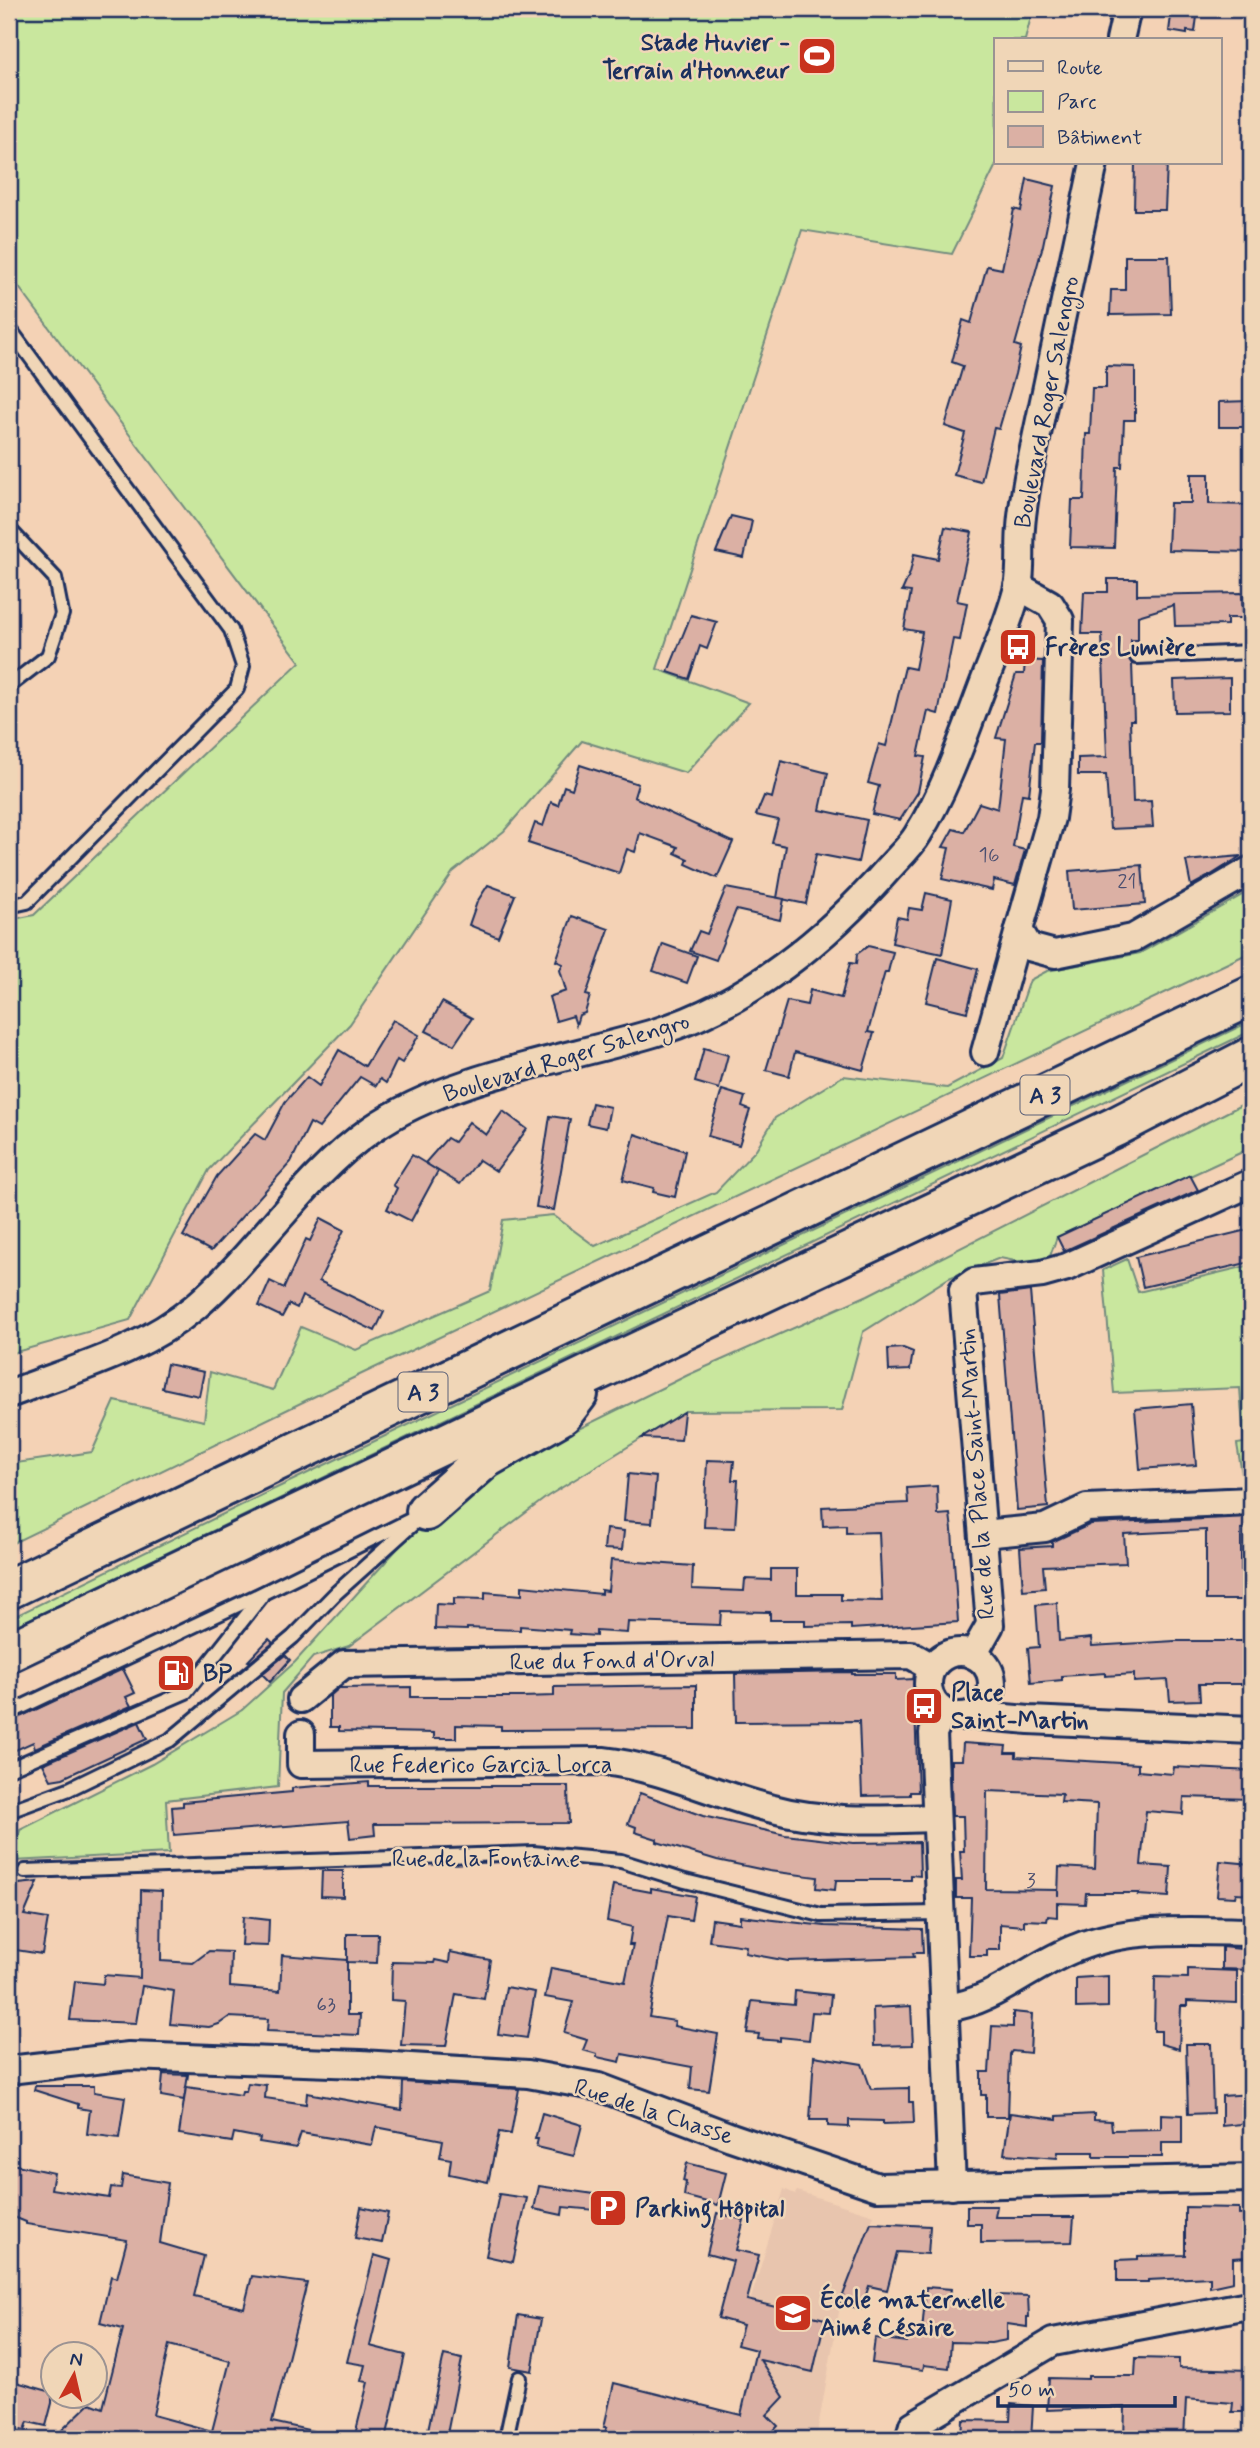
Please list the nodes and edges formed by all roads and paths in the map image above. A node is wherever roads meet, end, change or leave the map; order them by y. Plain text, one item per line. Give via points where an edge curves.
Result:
1 (1127, 9) edge
2 (1120, 38) edge
3 (1094, 164) edge
4 (9, 328) edge
5 (9, 529) edge
6 (1018, 586) junction
7 (1251, 652) edge
8 (1137, 657) dead end
9 (9, 686) edge
10 (1251, 870) edge
11 (9, 906) edge
12 (1018, 930) junction
13 (1251, 996) edge
14 (985, 1052) dead end
15 (1251, 1057) edge
16 (1251, 1183) edge
17 (597, 1371) junction
18 (9, 1393) edge
19 (1251, 1502) edge
20 (426, 1511) junction
21 (983, 1534) junction
22 (9, 1589) edge
23 (263, 1593) junction
24 (9, 1652) edge
25 (973, 1655) junction
26 (932, 1667) junction
27 (301, 1699) dead end
28 (981, 1707) junction
29 (943, 1712) junction
30 (9, 1713) edge
31 (1251, 1730) edge
32 (300, 1734) dead end
33 (9, 1769) edge
34 (9, 1811) edge
35 (935, 1818) junction
36 (25, 1871) dead end
37 (940, 1913) junction
38 (1251, 1932) edge
39 (946, 2008) junction
40 (9, 2070) edge
41 (1251, 2178) edge
42 (952, 2186) junction
43 (1251, 2309) edge
44 (519, 2378) dead end
45 (506, 2439) edge
46 (909, 2439) edge

1 - 2 street
3 - 6 street, Boulevard Roger Salengro via 1028,477
4 - 11 lane via 231,631 243,666 237,689 27,902
5 - 9 lane via 55,578 62,614 48,656
6 - 12 street via 1051,604 1060,620 1055,789
6 - 18 street, Boulevard Roger Salengro via 950,771 917,836 840,921 785,964 705,1015 456,1088 372,1128 343,1152 230,1275 191,1310 110,1358
7 - 8 lane
10 - 12 street via 1133,938 1055,954 1029,947
12 - 14 street
13 - 22 highway, A 3
15 - 17 highway, A 3 via 1115,1127
16 - 21 street, Rue de la Place Saint-Martin via 1067,1267 974,1282 963,1290
17 - 20 highway via 562,1415 485,1459
17 - 24 highway, A 3
19 - 21 street via 1087,1508 1045,1528
20 - 23 lane
20 - 34 lane via 293,1637 170,1740 69,1789
21 - 25 street, Rue de la Place Saint-Martin via 990,1625
23 - 30 lane
23 - 33 lane via 186,1692
25 - 26 street via 952,1653
25 - 28 street via 992,1675 993,1688
26 - 27 street, Rue du Fond d'Orval via 911,1655 345,1664
26 - 29 street via 927,1689
28 - 29 street via 957,1717
28 - 31 street via 1029,1720
29 - 35 street via 933,1733
32 - 35 street, Rue Federico Garcia Lorca via 302,1764 631,1764 773,1810 871,1821
35 - 37 street
36 - 37 lane, Rue de la Fontaine via 533,1853 621,1861 821,1915
37 - 39 street
38 - 39 street via 1187,1931 1108,1938 1075,1948 978,2001
39 - 42 street
40 - 42 street, Rue de la Chasse via 129,2056 528,2074 598,2087 878,2187
41 - 42 street, Rue de la Chasse
43 - 46 street via 1243,2306 1053,2342 913,2425
44 - 45 lane

